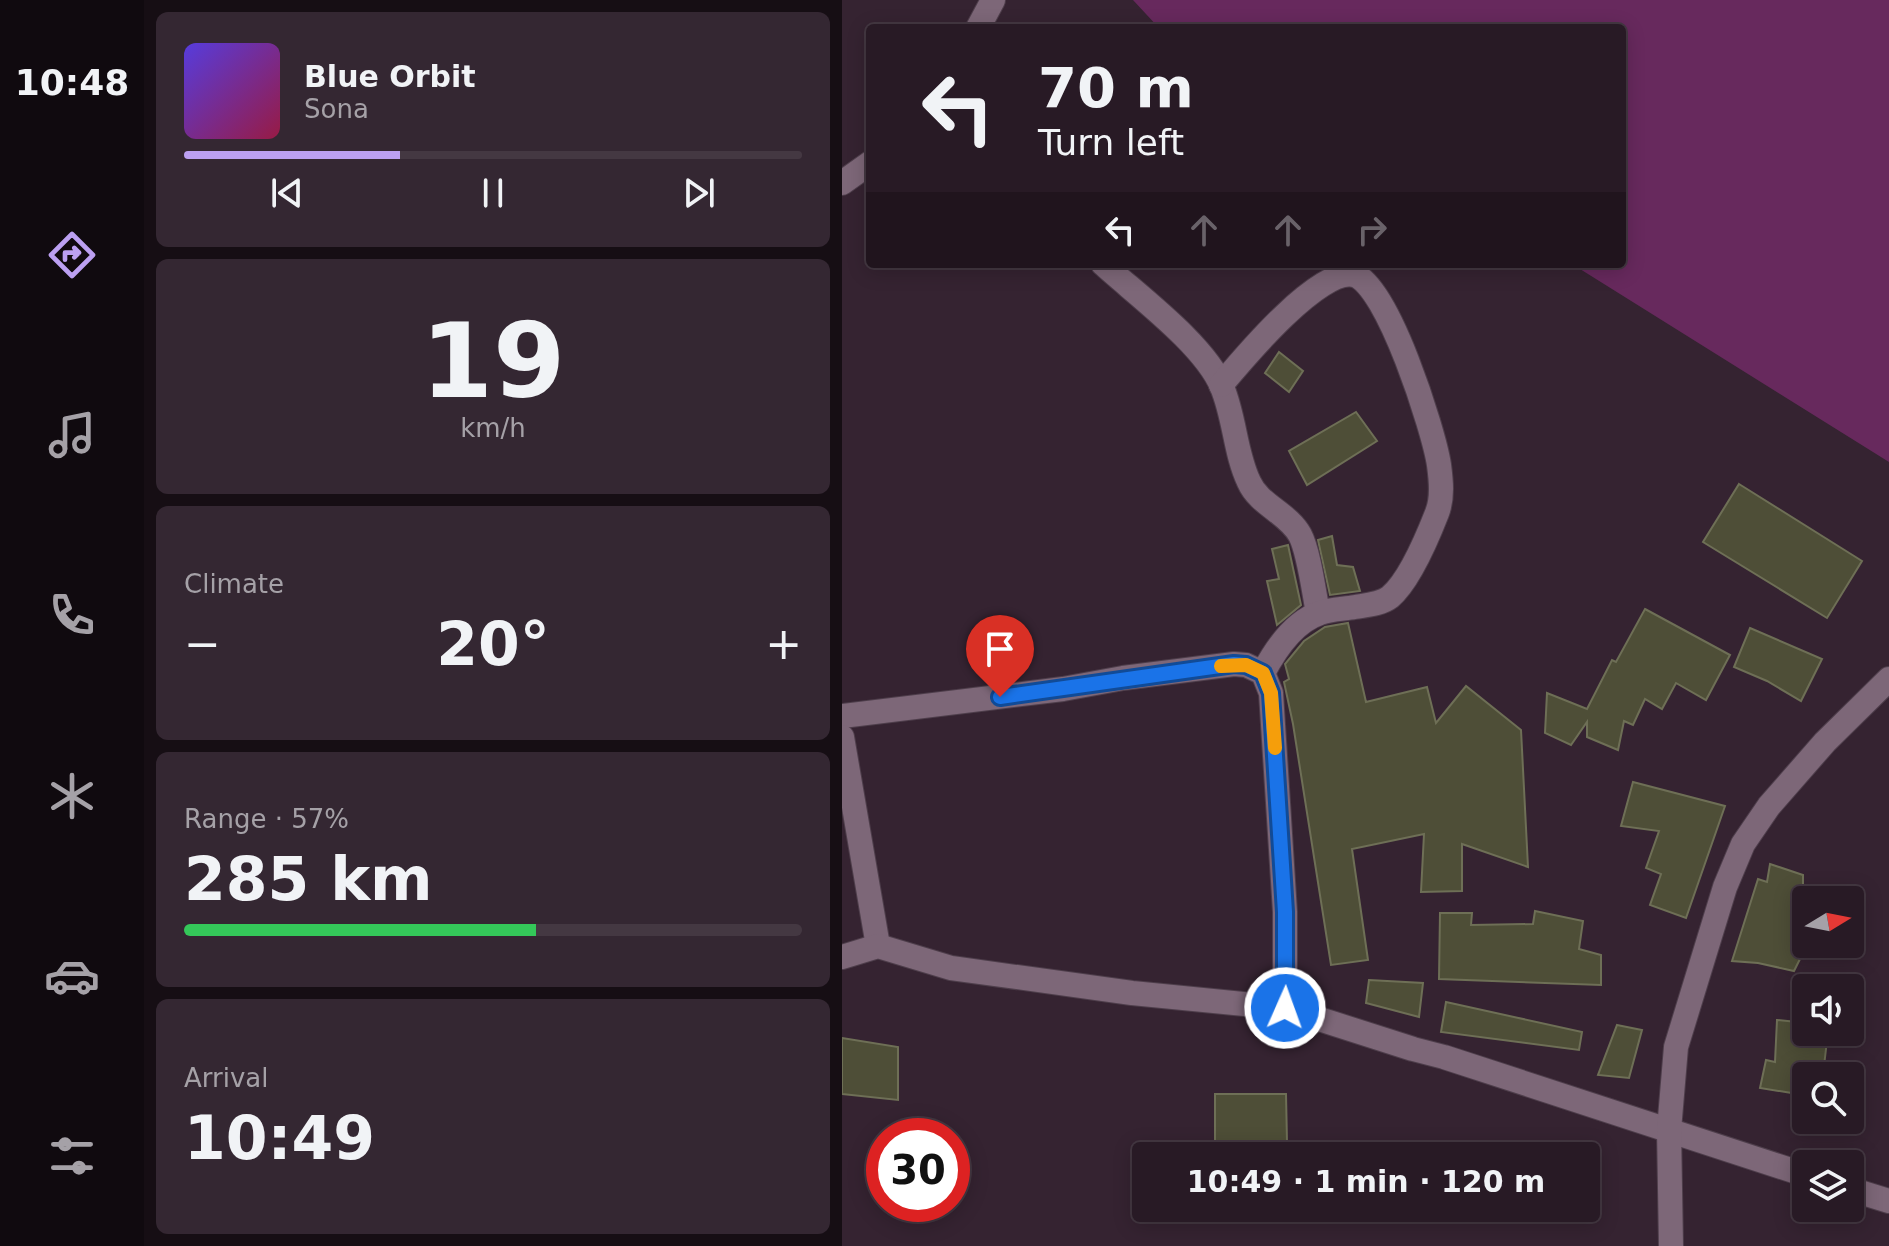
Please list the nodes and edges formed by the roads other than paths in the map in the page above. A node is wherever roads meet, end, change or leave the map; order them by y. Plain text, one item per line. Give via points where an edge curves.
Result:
1 (993, 0) edge
2 (980, 24) edge
3 (866, 166) edge
4 (842, 183) edge
5 (1107, 268) edge
6 (1221, 385) junction
7 (1318, 613) junction
8 (1263, 673) junction
9 (1889, 679) edge
10 (842, 716) edge
11 (842, 737) edge
12 (878, 946) junction
13 (842, 957) edge
14 (1285, 1008) junction
15 (1669, 1130) junction
16 (1792, 1170) edge
17 (1864, 1193) edge
18 (1889, 1201) edge
19 (1671, 1246) edge

1 - 2 street
3 - 4 street
5 - 6 street via 1179,332
6 - 7 street via 1249,484 1300,536
6 - 7 street via 1296,305 1341,276 1354,275 1366,283 1400,344 1432,429 1440,504 1415,558 1389,597
7 - 8 street via 1288,635
8 - 10 street via 1234,664
8 - 14 street via 1271,693 1285,912
9 - 15 street via 1825,742 1743,844 1676,1047
11 - 12 street
12 - 13 street
12 - 14 street via 951,968
14 - 15 street
15 - 16 street
15 - 19 street
17 - 18 street

